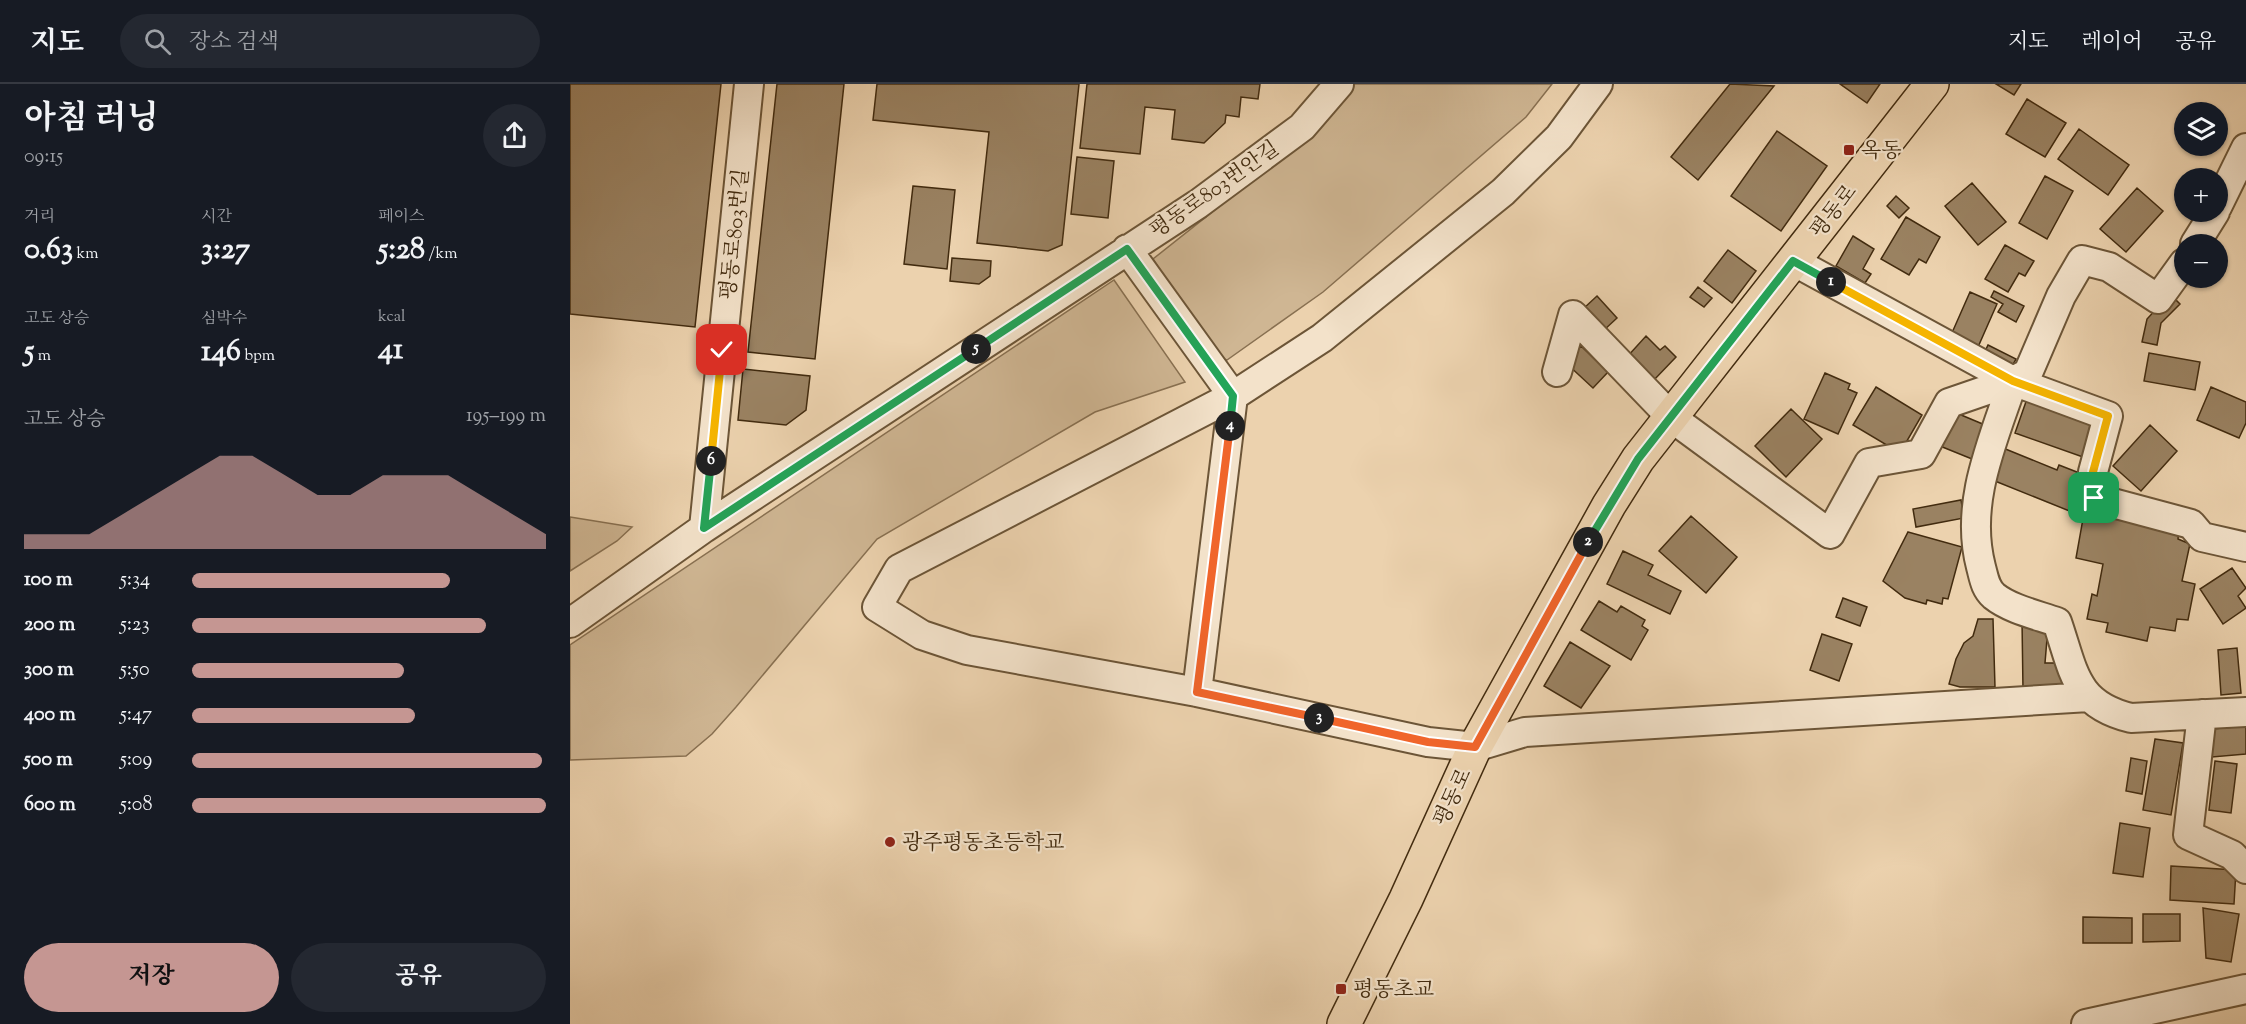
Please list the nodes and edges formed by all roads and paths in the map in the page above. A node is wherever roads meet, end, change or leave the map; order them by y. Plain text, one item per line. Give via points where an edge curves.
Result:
1 (749, 84) edge
2 (1339, 84) edge
3 (1598, 84) edge
4 (1932, 84) edge
5 (2246, 148) edge
6 (2228, 185) edge
7 (1127, 249) junction
8 (1793, 261) junction
9 (2174, 277) edge
10 (1557, 372) dead end
11 (2013, 381) junction
12 (1233, 396) junction
13 (1672, 418) junction
14 (704, 528) junction
15 (2246, 547) edge
16 (570, 623) edge
17 (1197, 692) junction
18 (2089, 697) junction
19 (2246, 712) edge
20 (2202, 714) junction
21 (1475, 747) junction
22 (2246, 869) edge
23 (2246, 989) edge
24 (1344, 1024) edge
25 (2086, 1024) edge

1 - 14 street, 평동로803번길
2 - 7 street, 평동로803번안길 via 1302,126 1198,204
3 - 12 street via 1559,137 1503,192 1322,338
4 - 8 main road, 평동로
5 - 6 street
7 - 12 street
7 - 14 street, 평동로803번안길
8 - 11 street
8 - 13 main road, 평동로
9 - 11 street via 2158,299 2109,267 2082,260 2061,296 2028,373
10 - 13 street via 1573,315
11 - 13 street via 1949,403 1921,454 1869,463 1830,534
11 - 15 street via 2108,416 2093,472 2094,498 2191,524 2202,537
11 - 18 street via 1979,483 1975,518 1979,561 1986,586 1994,596 2057,622 2077,679
12 - 17 street
12 - 17 street via 899,569 877,607 922,635 967,650
13 - 21 main road, 평동로 via 1638,459 1609,505
14 - 16 street, 평동로803번안길
17 - 21 street via 1428,742
18 - 20 street via 2112,713 2131,718
18 - 21 street via 1525,732
19 - 20 street
20 - 22 street via 2188,835 2232,855
21 - 24 main road, 평동로
23 - 25 street

